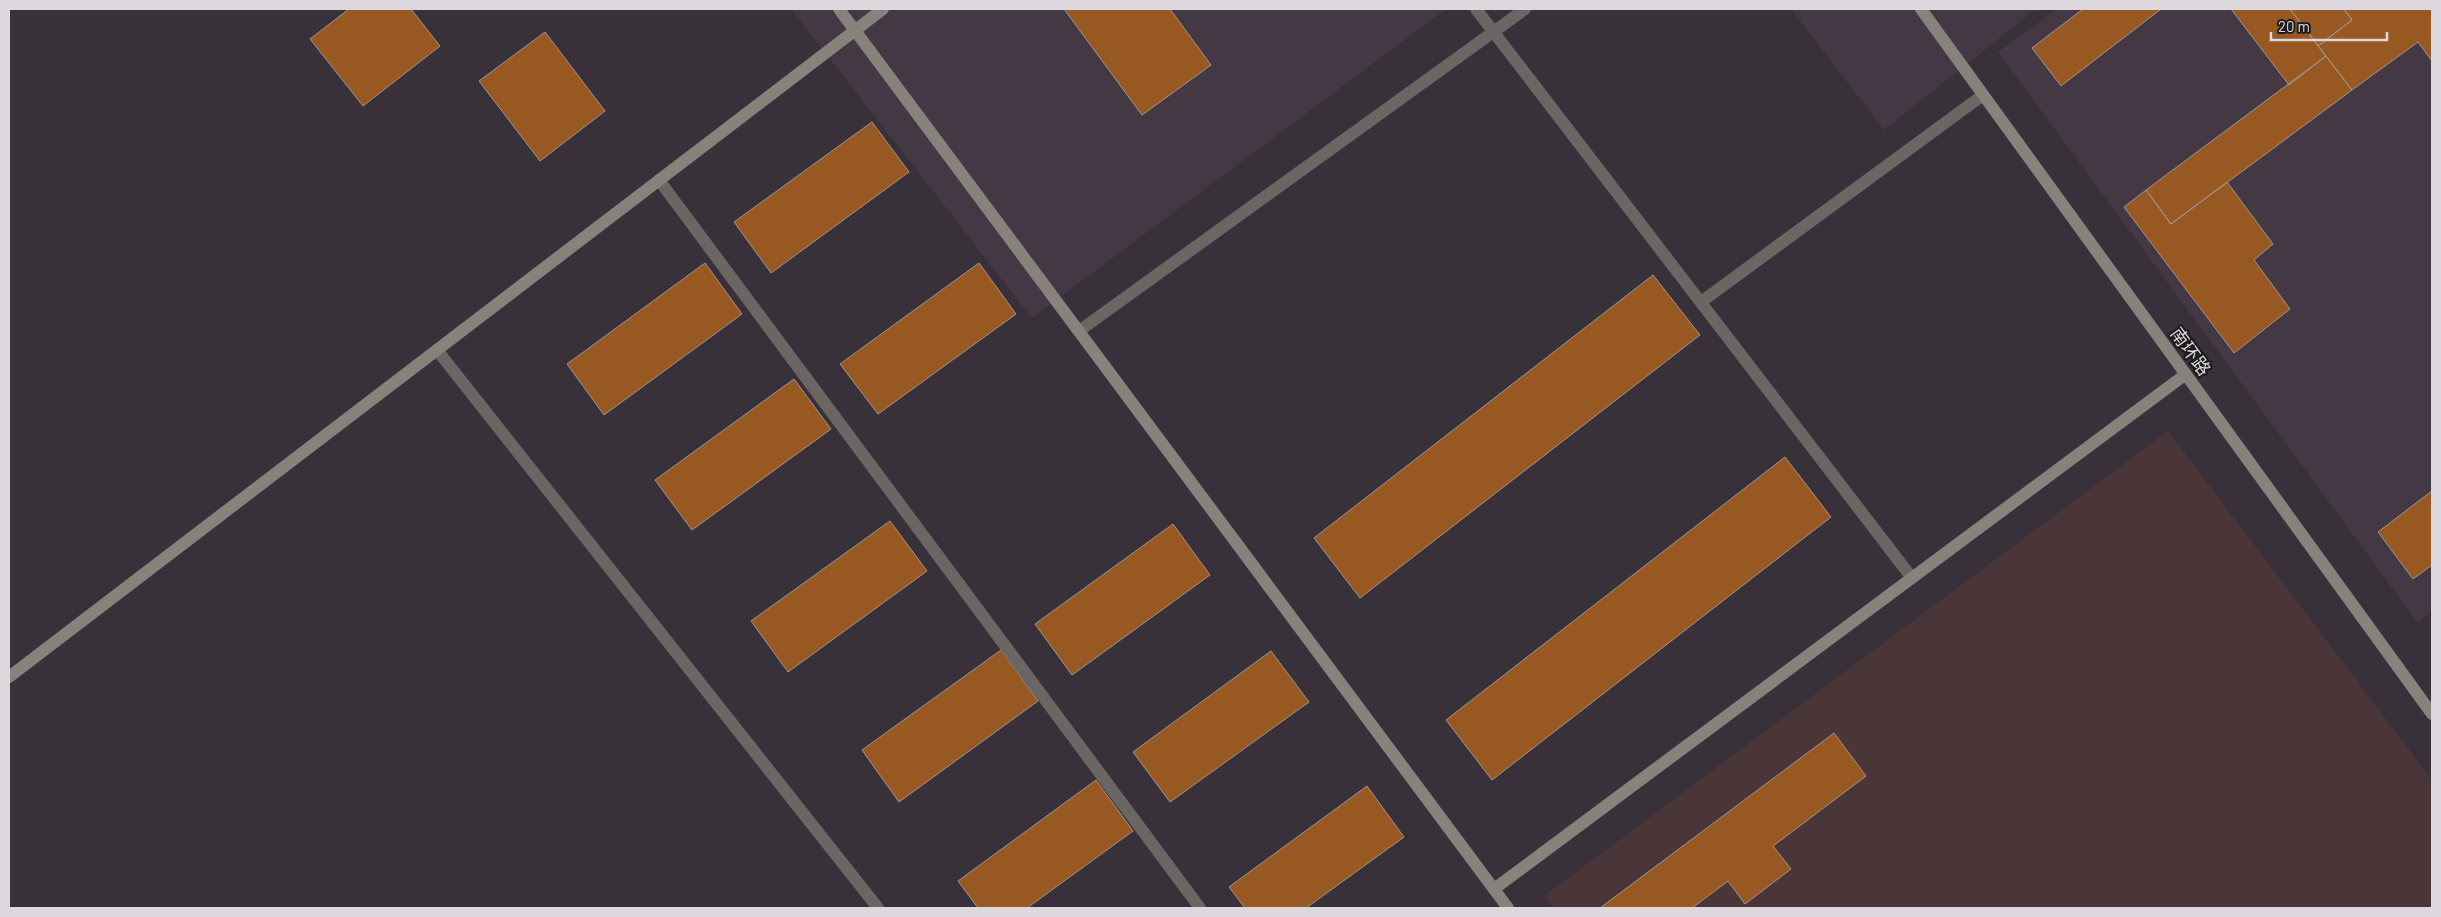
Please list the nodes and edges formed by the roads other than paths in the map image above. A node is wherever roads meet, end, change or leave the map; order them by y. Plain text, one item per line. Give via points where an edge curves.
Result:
1 (839, 9) edge
2 (883, 9) edge
3 (1476, 9) edge
4 (1525, 9) edge
5 (1921, 9) edge
6 (855, 30) junction
7 (1494, 32) junction
8 (1983, 95) junction
9 (659, 180) junction
10 (1700, 302) junction
11 (1080, 331) junction
12 (437, 350) junction
13 (2186, 374) junction
14 (1912, 578) junction
15 (9, 677) edge
16 (2432, 714) edge
17 (1494, 889) junction
18 (878, 908) edge
19 (1200, 908) edge
20 (1508, 908) edge

1 - 6 main road
2 - 6 main road
3 - 7 street
4 - 7 street
5 - 8 main road, 南环路
6 - 9 main road
6 - 11 main road
7 - 10 street
7 - 11 street
8 - 10 street
8 - 13 main road, 南环路
9 - 12 main road
9 - 19 street
10 - 14 street
11 - 17 main road
12 - 15 main road
12 - 18 street
13 - 14 main road
13 - 16 main road, 南环路
14 - 17 main road
17 - 20 main road

